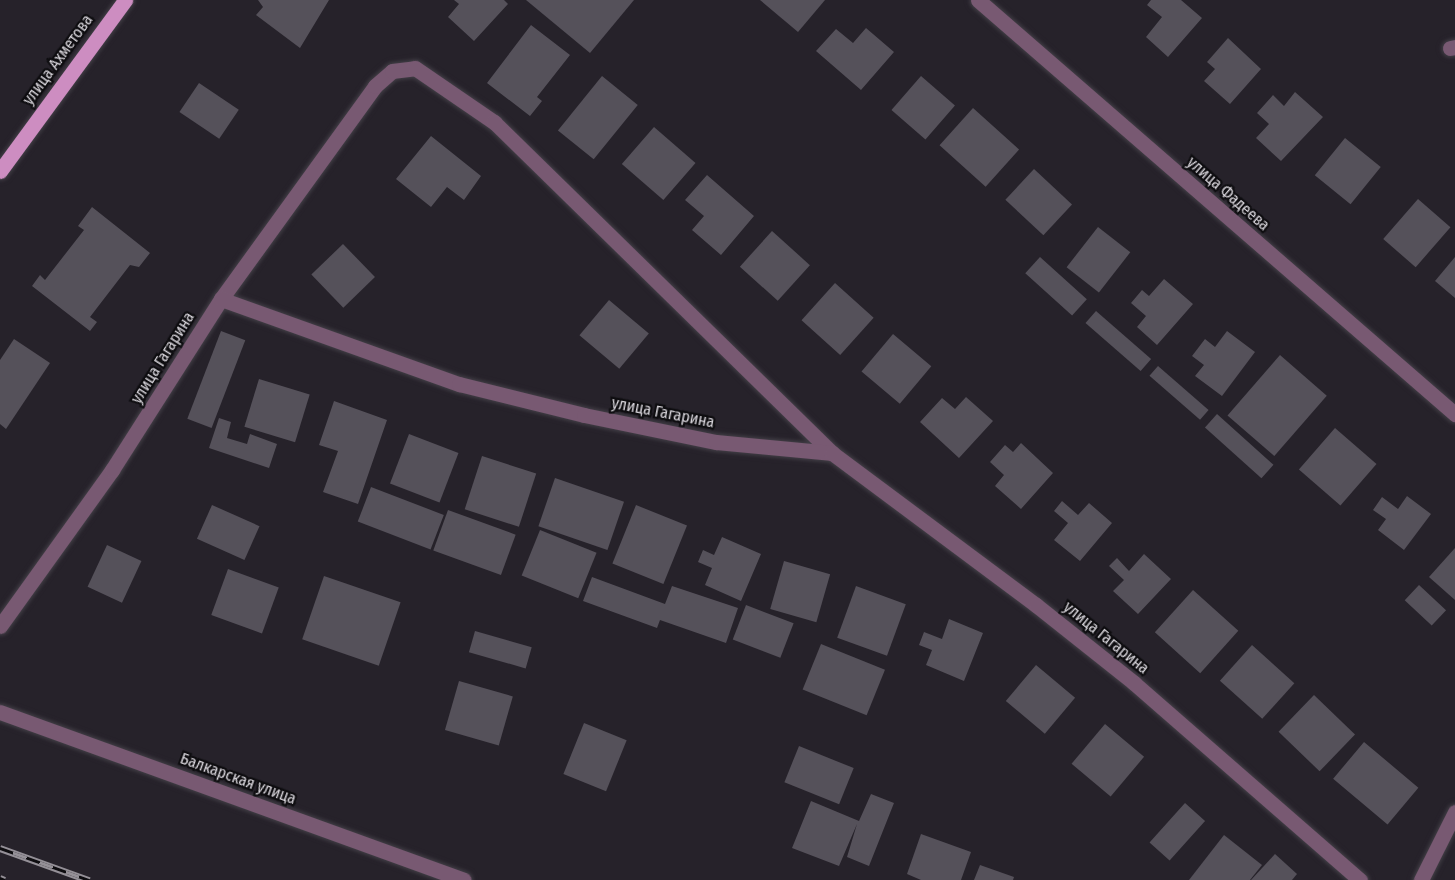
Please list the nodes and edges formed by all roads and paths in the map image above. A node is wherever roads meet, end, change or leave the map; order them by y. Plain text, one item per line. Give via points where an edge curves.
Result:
1 (125, 0) edge
2 (978, 0) edge
3 (0, 171) edge
4 (221, 299) junction
5 (1455, 414) edge
6 (832, 453) junction
7 (0, 626) edge
8 (0, 712) edge
9 (1455, 812) edge
10 (464, 880) edge
11 (1360, 880) edge
12 (1421, 880) edge

1 - 3 main road, улица Ахметова
2 - 5 street, улица Фадеева
4 - 6 street, улица Гагарина via 459,384 584,416 716,442
4 - 6 street via 375,86 392,71 415,68 494,122
4 - 7 street, улица Гагарина via 118,461
6 - 11 street, улица Гагарина via 1134,683
8 - 10 street, Балкарская улица
9 - 12 street

